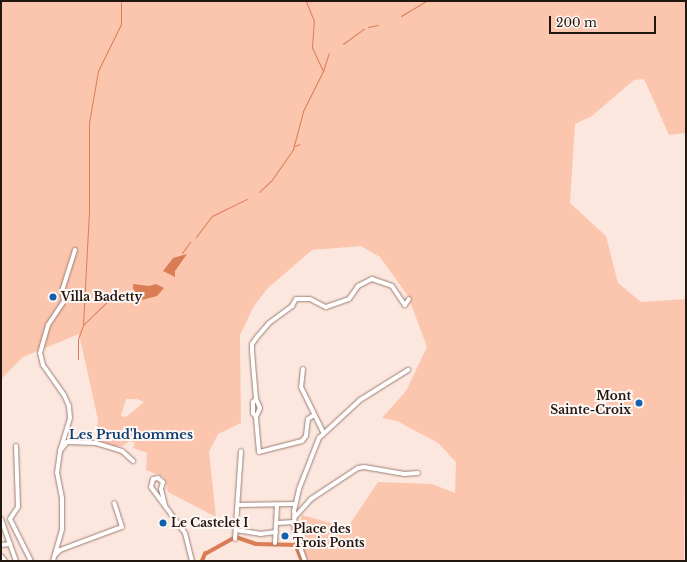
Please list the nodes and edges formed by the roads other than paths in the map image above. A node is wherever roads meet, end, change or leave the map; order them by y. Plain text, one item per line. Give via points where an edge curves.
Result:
1 (75, 250) dead end
2 (409, 299) dead end
3 (303, 369) dead end
4 (408, 370) dead end
5 (256, 399) junction
6 (314, 415) junction
7 (256, 417) junction
8 (323, 432) junction
9 (16, 446) dead end
10 (60, 451) junction
11 (241, 451) dead end
12 (133, 461) dead end
13 (418, 473) dead end
14 (161, 489) junction
15 (154, 490) junction
16 (114, 502) dead end
17 (295, 504) junction
18 (165, 505) junction
19 (238, 505) junction
20 (277, 505) junction
21 (1, 519) edge
22 (294, 520) junction
23 (277, 523) junction
24 (236, 530) junction
25 (276, 532) junction
26 (236, 538) dead end
27 (274, 543) dead end
28 (10, 544) junction
29 (1, 546) edge
30 (1, 556) edge
31 (53, 559) edge
32 (5, 561) edge
33 (16, 561) edge
34 (31, 561) edge
35 (192, 561) edge
36 (305, 561) edge

1 - 10 street via 62,291 64,302 48,325 40,353 40,360 64,395 68,406 70,418
2 - 5 street via 405,305 392,286 373,279 358,286 346,300 326,307 310,299 296,299 292,306 269,323 252,344
3 - 6 street via 301,388
4 - 8 street via 360,400
5 - 7 street via 260,408
5 - 7 street via 253,402 253,413
6 - 7 street via 308,419 306,436 302,441 263,452 259,452
6 - 8 street
8 - 17 street
9 - 34 street via 18,507 10,519
10 - 12 street via 67,442 96,443 118,448
10 - 31 street via 57,473 62,498 62,529
11 - 19 street
13 - 22 street via 412,475 358,468 311,499
14 - 15 street
14 - 15 street via 163,482 156,478 150,482
14 - 18 street
15 - 18 street
16 - 31 street via 122,527 60,550
17 - 20 street
17 - 22 street
18 - 35 street via 185,533
19 - 20 street
19 - 24 street
20 - 23 street
21 - 28 street
22 - 23 street
22 - 36 street via 296,539
23 - 25 street
24 - 25 street via 260,534
24 - 26 street
25 - 27 street
28 - 29 street
28 - 33 street
30 - 32 street

